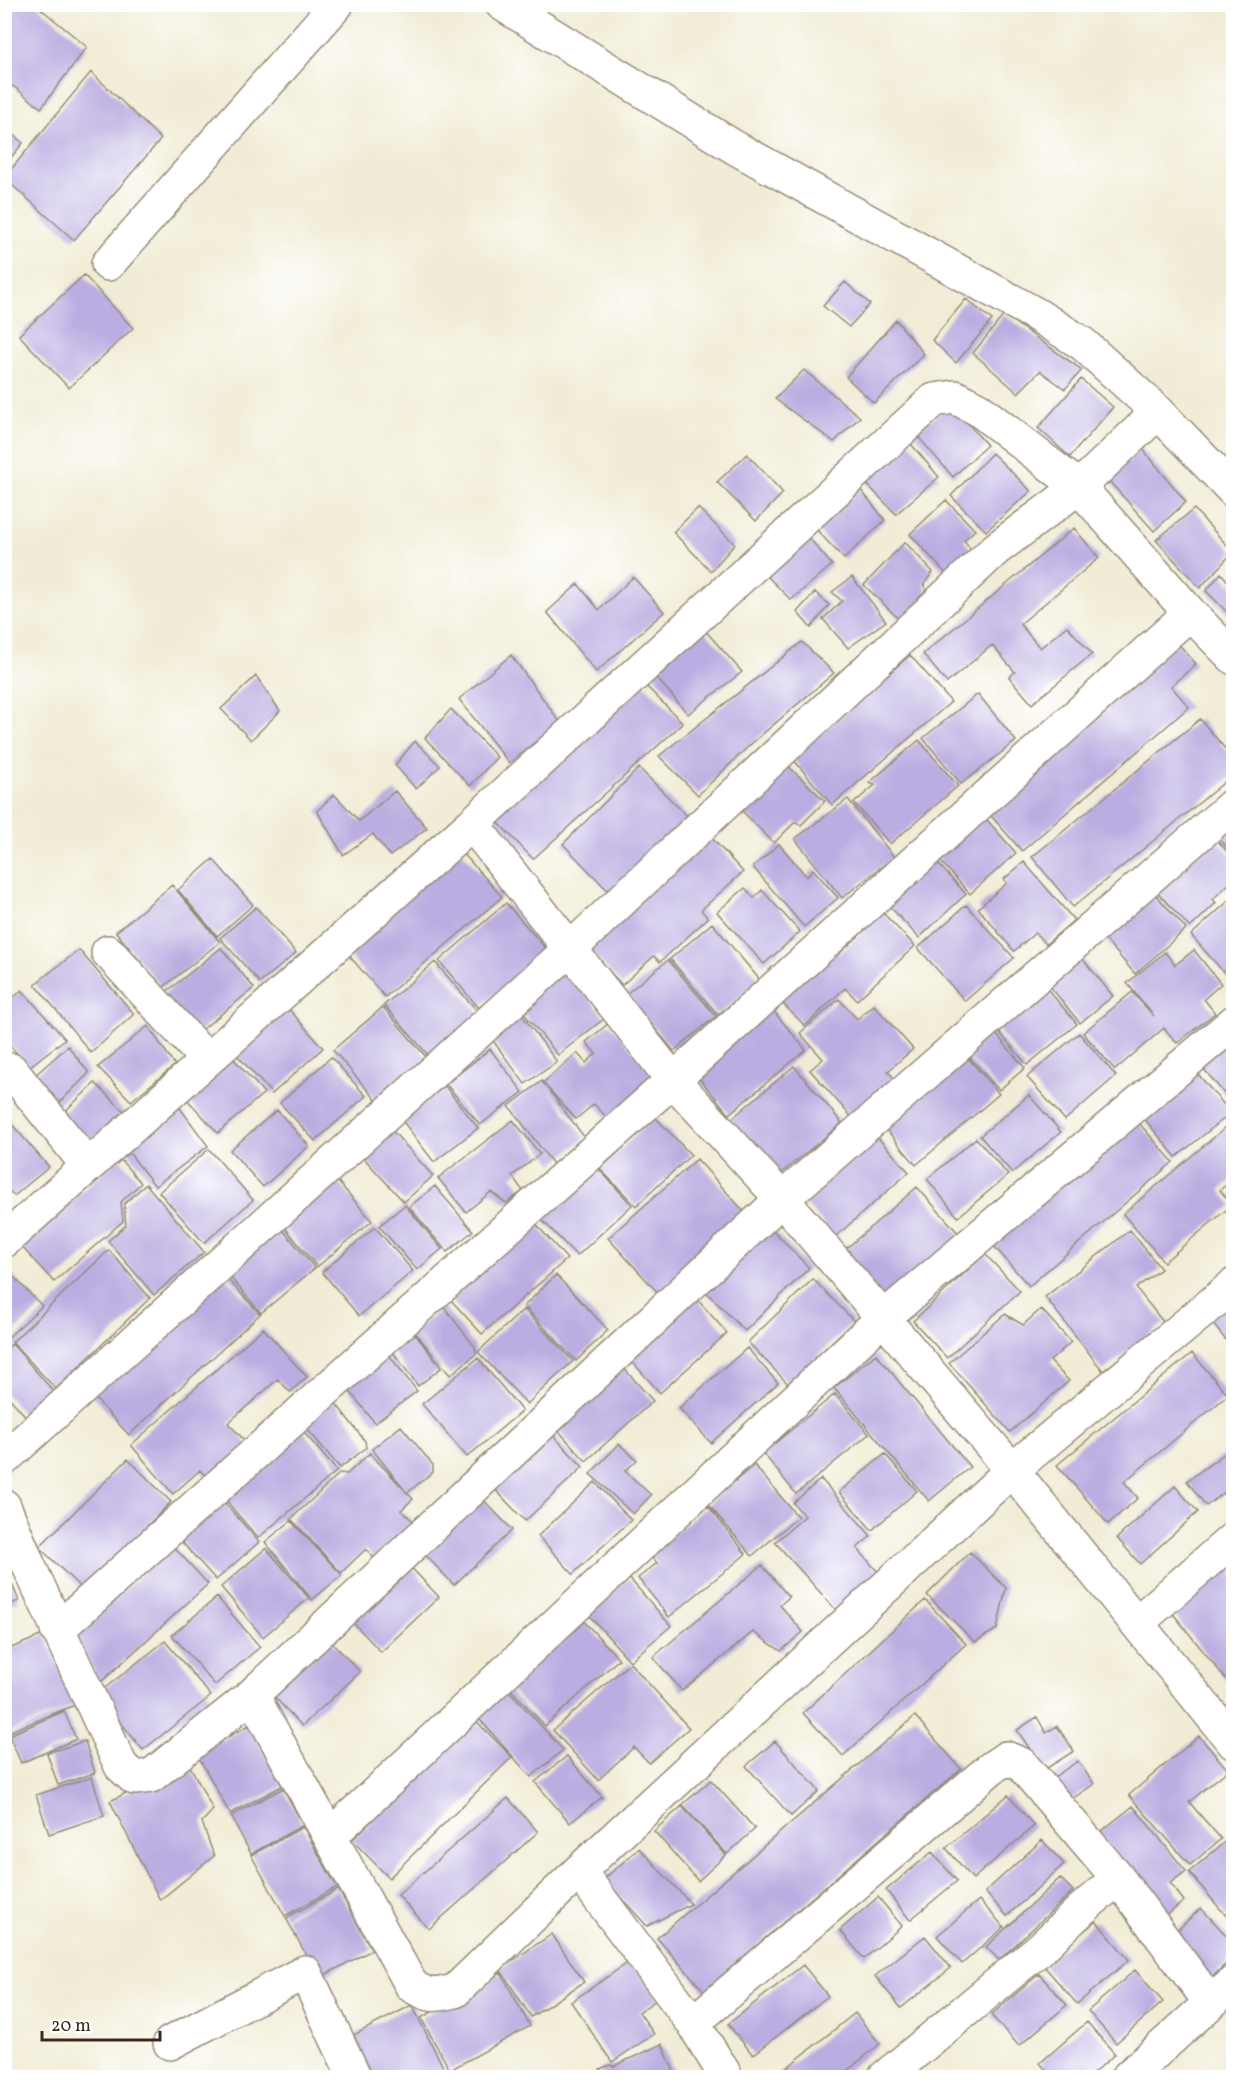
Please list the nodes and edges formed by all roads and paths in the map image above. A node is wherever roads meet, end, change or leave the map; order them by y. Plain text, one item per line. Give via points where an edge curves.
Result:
1 (337, 4) edge
2 (502, 4) edge
3 (108, 264) dead end
4 (1158, 412) junction
5 (1079, 487) junction
6 (1233, 491) edge
7 (1190, 613) junction
8 (1233, 658) edge
9 (1233, 804) edge
10 (472, 824) junction
11 (570, 949) junction
12 (108, 952) dead end
13 (1233, 1022) edge
14 (207, 1060) junction
15 (11, 1070) dead end
16 (673, 1080) junction
17 (88, 1166) junction
18 (782, 1199) junction
19 (4, 1241) edge
20 (1233, 1285) edge
21 (882, 1319) junction
22 (4, 1459) edge
23 (1012, 1470) junction
24 (4, 1506) edge
25 (1233, 1538) edge
26 (1137, 1623) junction
27 (57, 1630) junction
28 (252, 1695) junction
29 (1233, 1743) edge
30 (331, 1835) junction
31 (579, 1871) junction
32 (1118, 1878) junction
33 (1222, 1992) edge
34 (693, 2023) junction
35 (170, 2043) dead end
36 (355, 2078) edge
37 (727, 2078) edge
38 (884, 2078) edge
39 (1127, 2078) edge

1 - 3 street
2 - 4 street via 734,147 1037,315 1083,344
4 - 5 street
4 - 6 street
5 - 7 street
5 - 10 street via 978,409 955,398 934,400
5 - 11 street via 996,549
7 - 8 street
7 - 16 street
9 - 18 street
10 - 11 street
10 - 14 street
11 - 16 street
11 - 22 street
12 - 14 street
13 - 21 street
14 - 17 street
15 - 17 street
16 - 18 street
16 - 27 street
17 - 19 street
18 - 21 street
18 - 28 street
20 - 23 street
21 - 23 street
21 - 30 street
23 - 26 street
23 - 31 street
24 - 27 street
25 - 26 street
26 - 29 street
27 - 28 street via 121,1766 134,1778 151,1776
28 - 30 street
30 - 31 street via 412,1986 428,1996 455,1991
31 - 34 street
32 - 33 street
32 - 34 street via 1021,1764 1006,1758
32 - 38 street via 1041,1948
33 - 39 street
34 - 37 street
35 - 36 street via 305,1972

